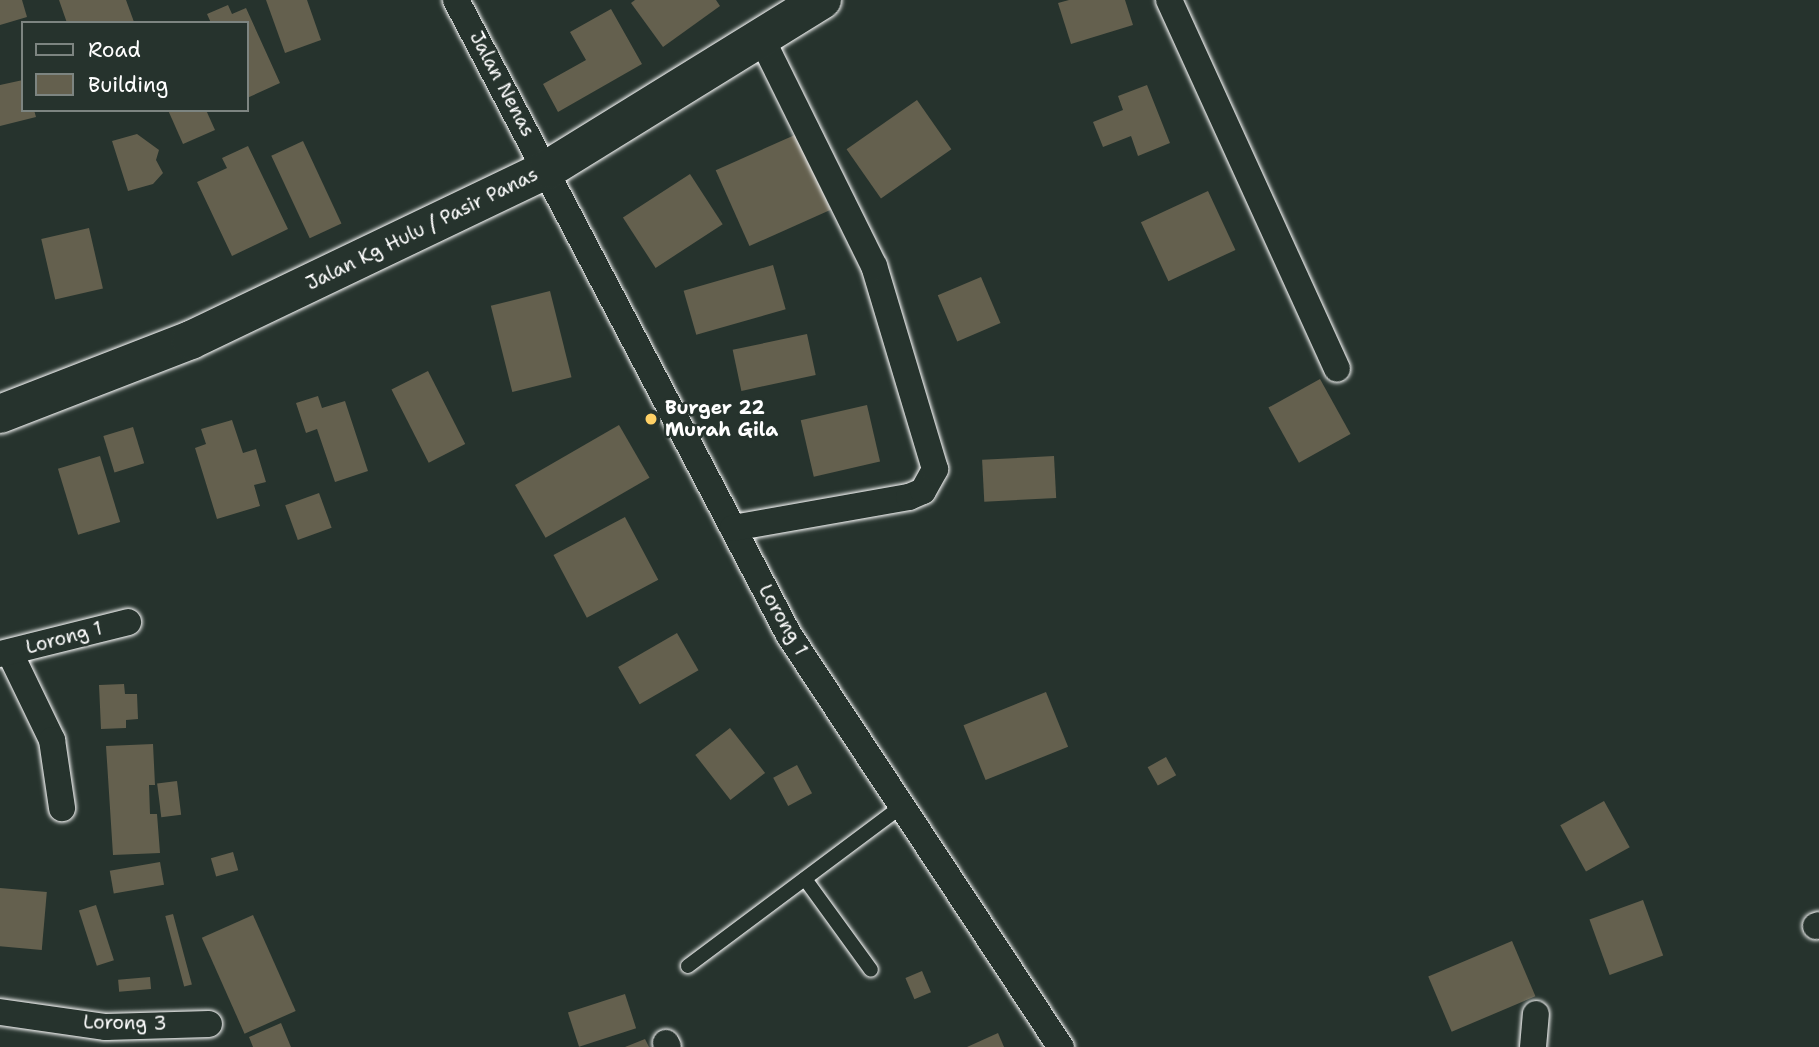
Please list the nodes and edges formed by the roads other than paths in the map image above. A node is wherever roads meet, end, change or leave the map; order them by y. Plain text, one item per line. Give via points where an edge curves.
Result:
1 (456, 0) edge
2 (822, 0) edge
3 (1169, 0) edge
4 (761, 37) junction
5 (548, 169) junction
6 (1337, 369) dead end
7 (0, 414) edge
8 (733, 528) junction
9 (128, 622) dead end
10 (5, 654) edge
11 (902, 806) junction
12 (62, 808) dead end
13 (805, 879) junction
14 (688, 965) dead end
15 (871, 970) dead end
16 (0, 1012) edge
17 (1536, 1014) dead end
18 (209, 1024) dead end
19 (1062, 1047) edge
20 (1533, 1047) edge

1 - 5 street, Jalan Nenas
2 - 4 main road, Jalan Kg Hulu / Pasir Panas
3 - 6 street
4 - 5 main road, Jalan Kg Hulu / Pasir Panas
4 - 8 street via 874,266 935,470 923,491 909,497
5 - 7 main road, Jalan Kg Hulu / Pasir Panas via 191,340
5 - 8 street, Lorong 1
8 - 11 street, Lorong 1 via 789,635
9 - 10 street, Lorong 1
10 - 12 street via 52,740
11 - 13 lane
11 - 19 street, Lorong 1
13 - 14 lane
13 - 15 lane
16 - 18 street, Lorong 3 via 106,1027
17 - 20 street

